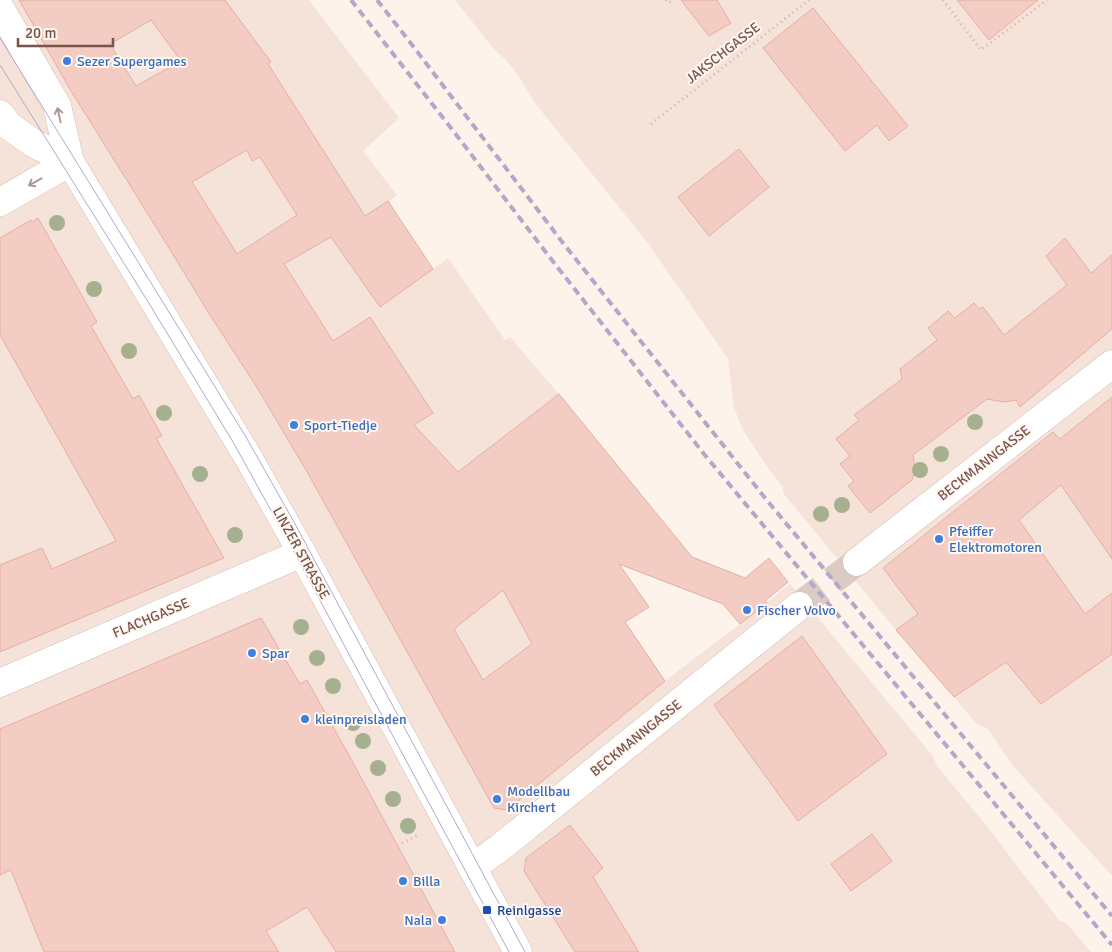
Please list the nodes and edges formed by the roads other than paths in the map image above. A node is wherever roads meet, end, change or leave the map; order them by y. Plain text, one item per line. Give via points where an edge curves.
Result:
1 (0, 8) edge
2 (0, 114) edge
3 (70, 162) junction
4 (0, 202) edge
5 (1112, 364) edge
6 (302, 553) junction
7 (857, 562) tunnel mouth
8 (799, 606) tunnel mouth
9 (0, 683) edge
10 (472, 868) junction
11 (518, 952) edge

3 -> 1 main road, LINZER STRASSE via 57,106
2 - 3 main road via 9,126 33,143
3 -> 4 main road
3 - 6 main road, LINZER STRASSE via 224,416
5 - 7 main road, BECKMANNGASSE
6 - 9 main road, FLACHGASSE
6 - 10 main road, LINZER STRASSE
8 - 10 main road, BECKMANNGASSE
10 - 11 main road, LINZER STRASSE

